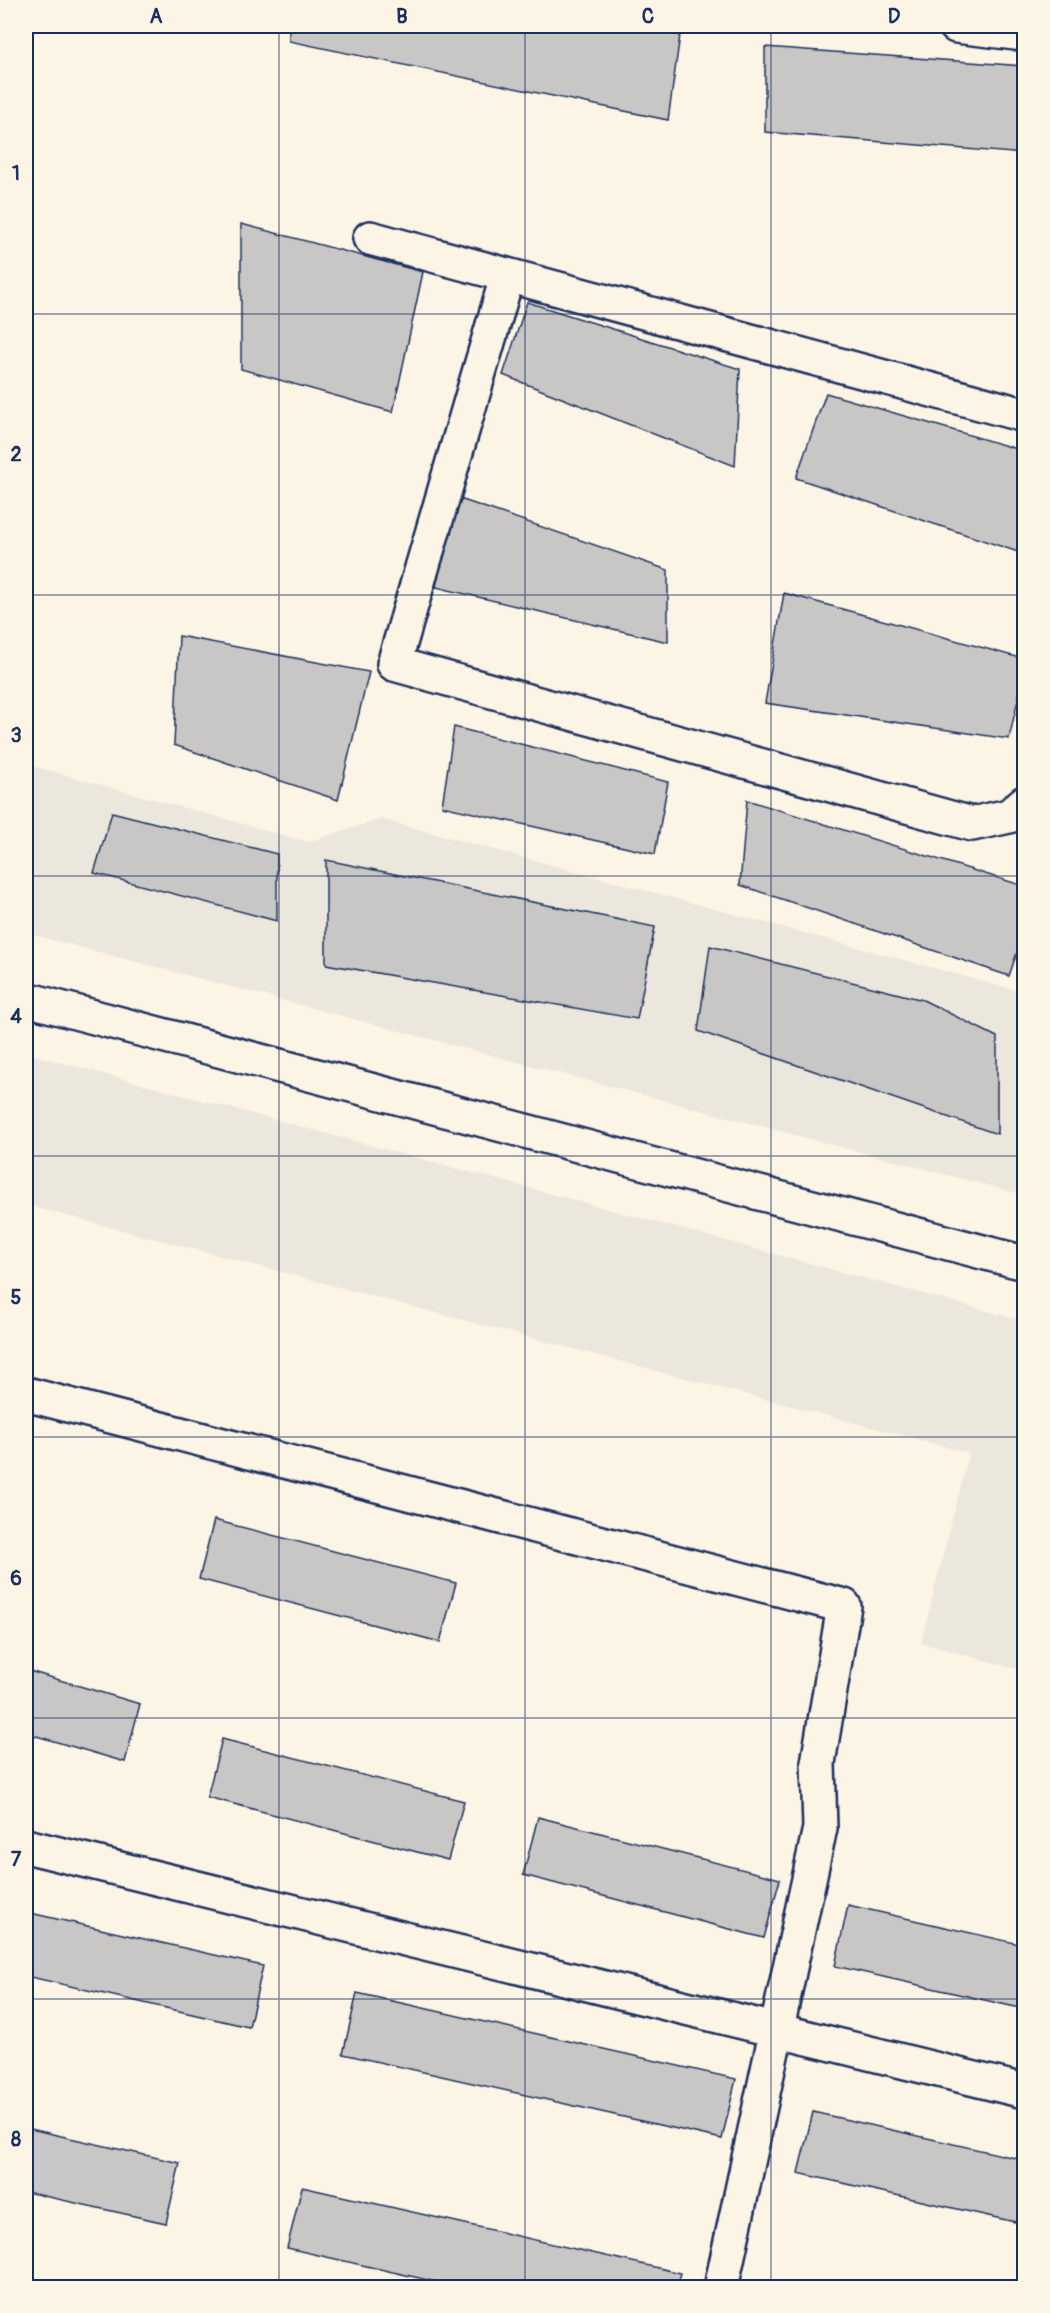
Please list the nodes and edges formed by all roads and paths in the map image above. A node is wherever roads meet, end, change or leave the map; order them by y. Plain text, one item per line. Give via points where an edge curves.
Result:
1 (956, 26) edge
2 (1024, 34) edge
3 (370, 238) dead end
4 (507, 277) junction
5 (1024, 416) edge
6 (1024, 803) edge
7 (26, 999) edge
8 (1024, 1263) edge
9 (26, 1394) edge
10 (26, 1846) edge
11 (777, 2031) junction
12 (1024, 2091) edge
13 (721, 2288) edge

1 - 2 street
3 - 4 street
4 - 5 street
4 - 6 street via 394,664 972,824 1009,816
7 - 8 street
9 - 11 street via 844,1606 818,1763 820,1828
10 - 11 street
11 - 12 street
11 - 13 street

